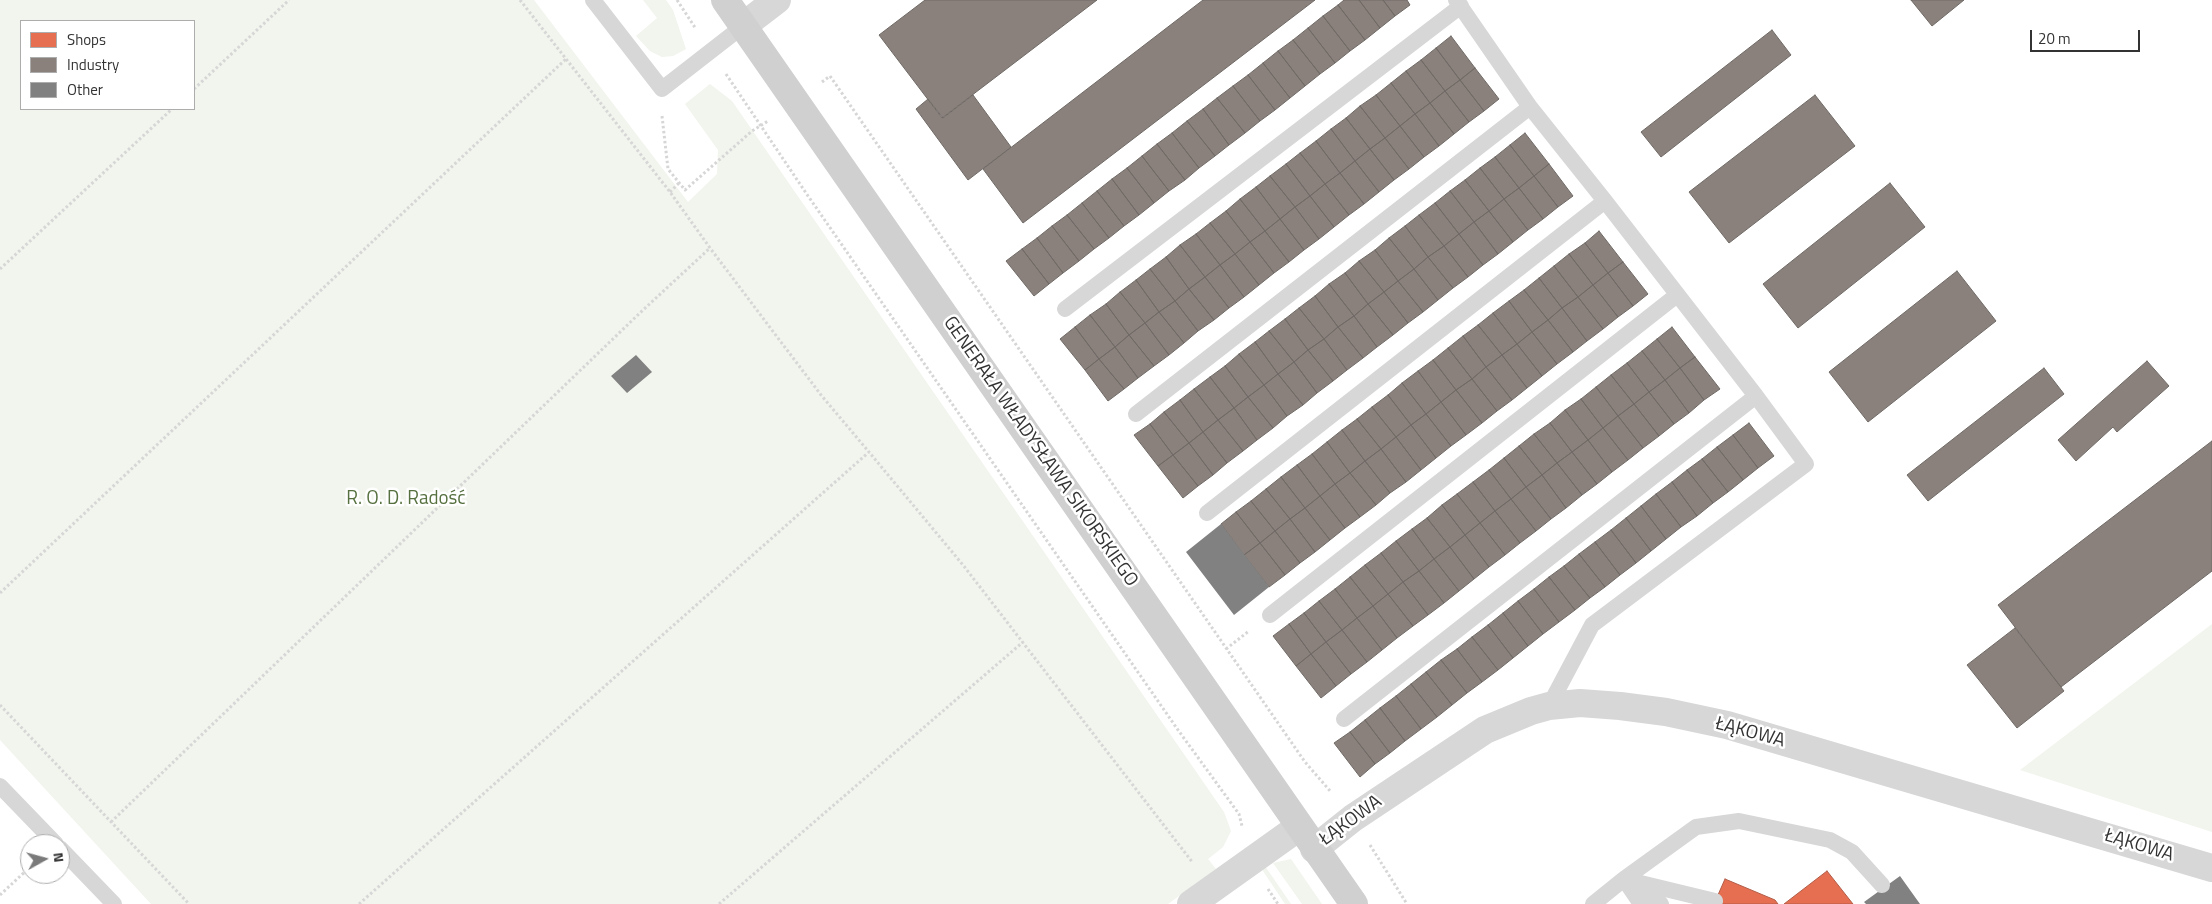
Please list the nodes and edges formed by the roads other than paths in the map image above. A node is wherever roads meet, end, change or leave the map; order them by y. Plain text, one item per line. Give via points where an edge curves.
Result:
1 (593, 0) edge
2 (725, 0) edge
3 (777, 0) edge
4 (1459, 3) edge
5 (743, 26) junction
6 (1530, 107) junction
7 (1606, 201) junction
8 (1676, 295) junction
9 (1066, 309) dead end
10 (1756, 396) junction
11 (1136, 414) dead end
12 (1207, 513) dead end
13 (1270, 615) dead end
14 (1548, 706) junction
15 (1344, 719) dead end
16 (0, 786) edge
17 (1299, 827) junction
18 (46, 834) edge
19 (1314, 849) junction
20 (70, 858) edge
21 (2212, 868) edge
22 (1624, 879) junction
23 (1882, 885) dead end
24 (1715, 902) dead end
25 (114, 904) edge
26 (1191, 904) edge
27 (1354, 904) edge
28 (1594, 904) edge
29 (1641, 904) edge
30 (1661, 904) edge

1 - 5 lane via 662,89
2 - 5 main road, GENERAŁA WŁADYSŁAWA SIKORSKIEGO
3 - 5 street
4 - 6 lane
4 - 9 lane
5 - 17 main road, GENERAŁA WŁADYSŁAWA SIKORSKIEGO
6 - 7 lane
6 - 11 lane
7 - 8 lane
7 - 12 lane
8 - 10 lane
8 - 13 lane
10 - 14 lane via 1806,464 1592,625
10 - 15 lane
14 - 19 street, ŁĄKOWA via 1512,718 1466,741
14 - 21 street, ŁĄKOWA via 1580,703 1620,706 1727,725
16 - 18 lane
17 - 19 main road, GENERAŁA WŁADYSŁAWA SIKORSKIEGO
17 - 26 street
19 - 27 main road, GENERAŁA WŁADYSŁAWA SIKORSKIEGO
20 - 25 lane
22 - 23 lane via 1696,827 1739,821 1830,840 1852,852
22 - 24 lane
22 - 28 lane
22 - 29 lane
22 - 30 lane

